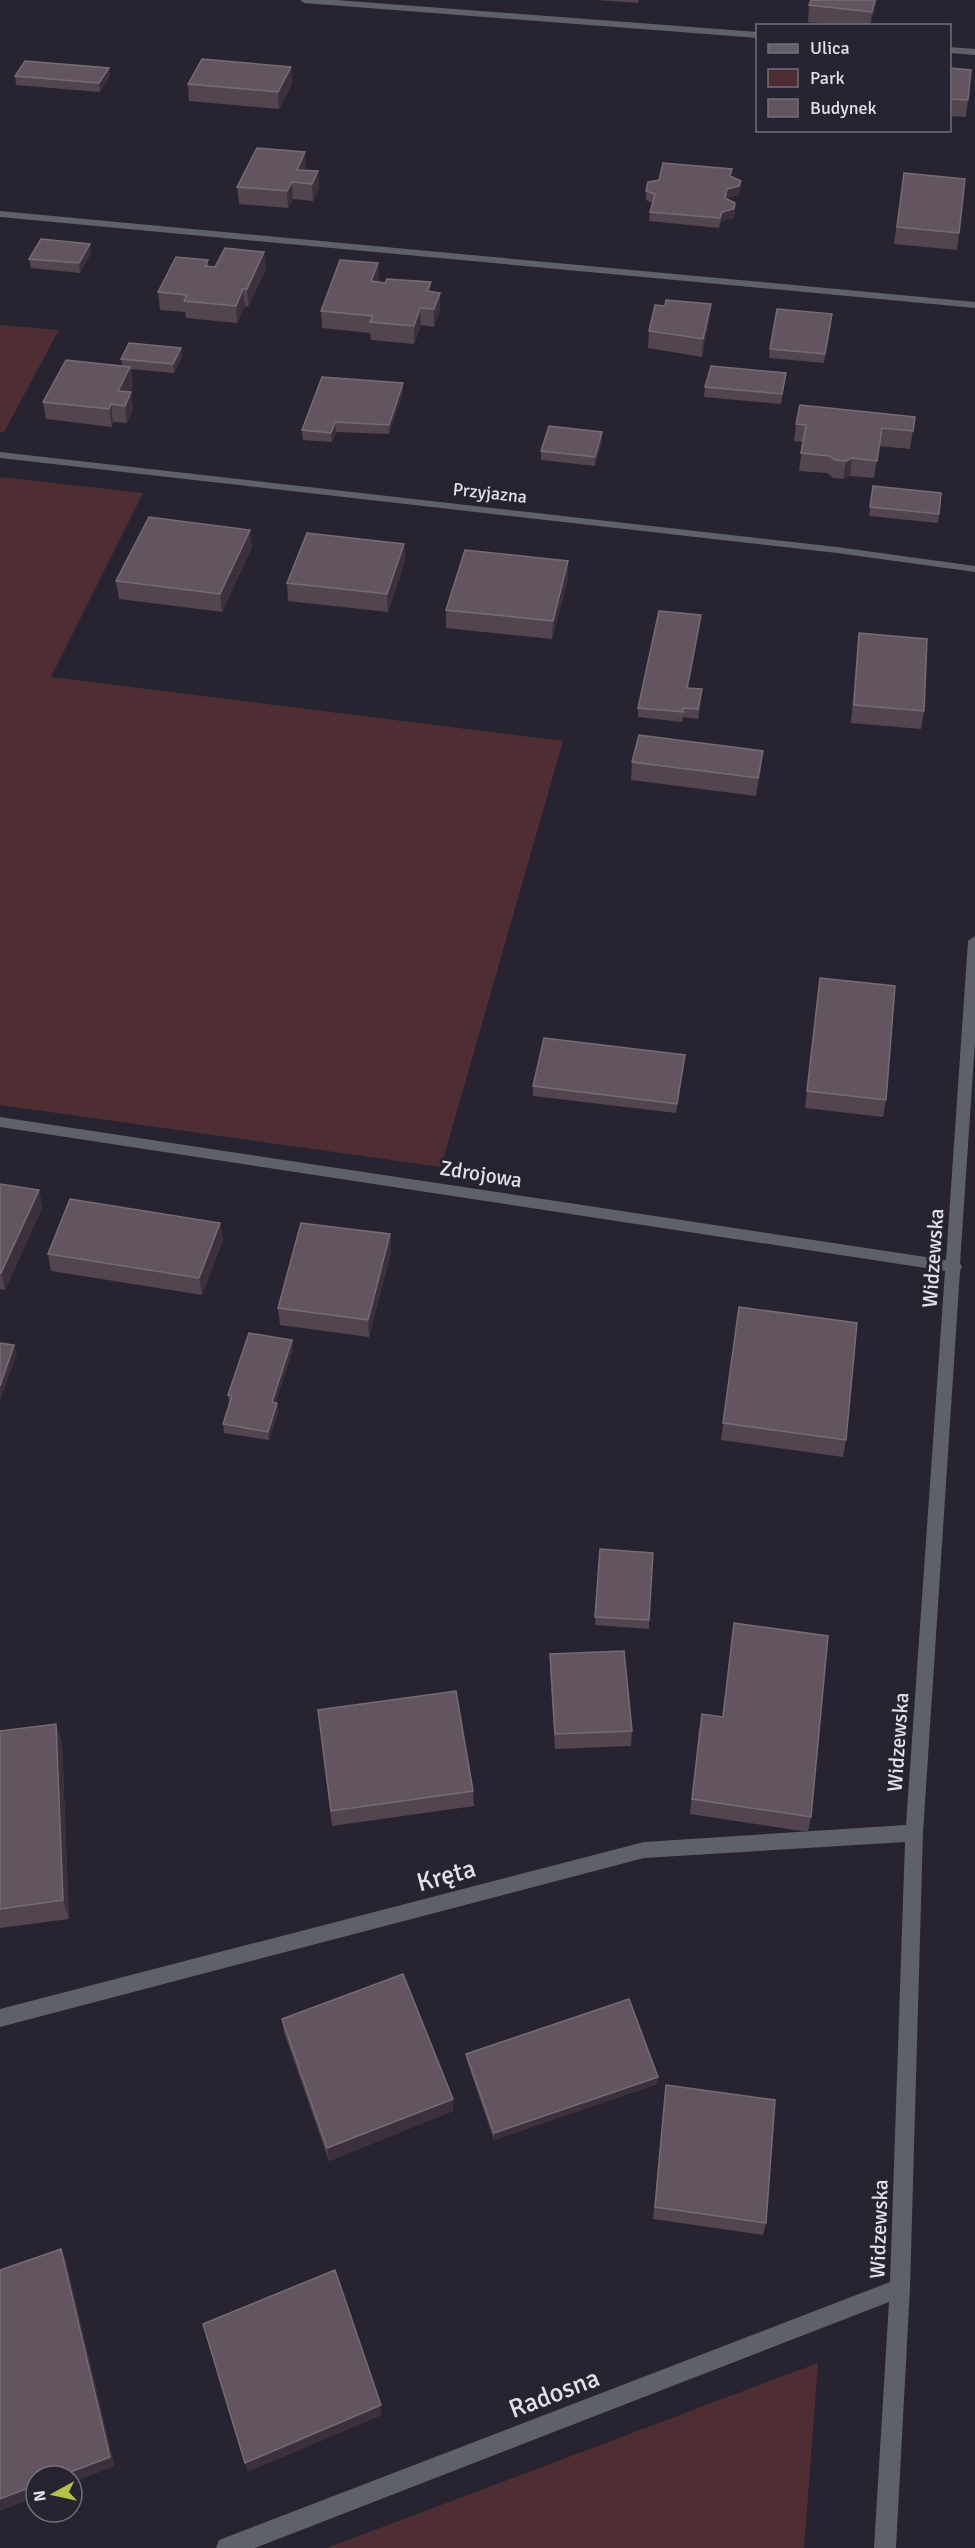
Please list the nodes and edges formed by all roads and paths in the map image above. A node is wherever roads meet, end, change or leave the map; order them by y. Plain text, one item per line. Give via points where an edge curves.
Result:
1 (304, 0) edge
2 (756, 35) edge
3 (951, 50) edge
4 (975, 52) edge
5 (0, 214) edge
6 (975, 306) edge
7 (0, 455) edge
8 (975, 569) edge
9 (975, 940) edge
10 (0, 1122) edge
11 (955, 1267) junction
12 (914, 1833) junction
13 (0, 2018) edge
14 (900, 2288) junction
15 (227, 2548) edge
16 (885, 2548) edge

1 - 2 street
3 - 4 street
5 - 6 street
7 - 8 street, Przyjazna
9 - 11 street, Widzewska
10 - 11 street, Zdrojowa
11 - 12 street, Widzewska
12 - 13 street, Kręta via 644,1850
12 - 14 street, Widzewska
14 - 15 street, Radosna
14 - 16 street, Widzewska

